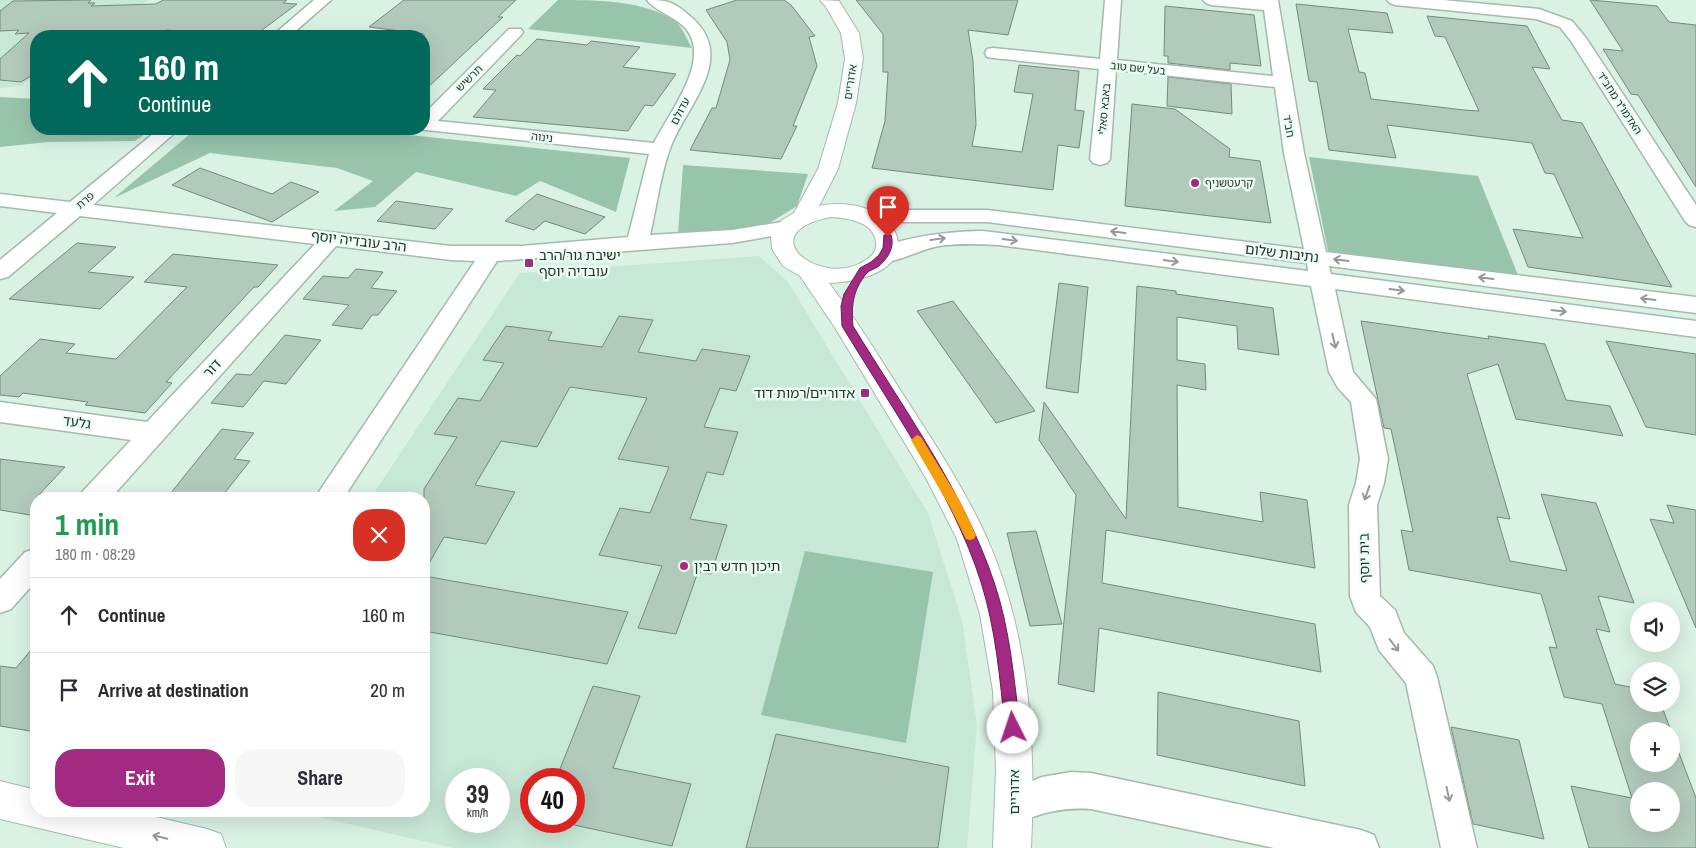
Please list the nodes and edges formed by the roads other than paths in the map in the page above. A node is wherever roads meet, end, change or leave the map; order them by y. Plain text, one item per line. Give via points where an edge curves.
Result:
1 (323, 0) edge
2 (655, 0) edge
3 (828, 0) edge
4 (1112, 0) edge
5 (1211, 0) edge
6 (1395, 0) edge
7 (1270, 6) edge
8 (287, 30) edge
9 (515, 32) dead end
10 (993, 53) dead end
11 (1107, 65) junction
12 (1282, 82) junction
13 (430, 119) edge
14 (430, 126) edge
15 (163, 135) edge
16 (660, 149) junction
17 (1100, 159) dead end
18 (828, 169) junction
19 (0, 200) edge
20 (75, 209) junction
21 (858, 213) junction
22 (795, 222) junction
23 (1696, 222) edge
24 (332, 238) junction
25 (719, 238) junction
26 (638, 242) junction
27 (783, 252) junction
28 (490, 255) junction
29 (883, 257) junction
30 (1316, 259) junction
31 (863, 270) junction
32 (808, 271) junction
33 (0, 272) edge
34 (1696, 305) edge
35 (848, 326) junction
36 (1696, 329) edge
37 (0, 412) edge
38 (154, 433) junction
39 (99, 492) edge
40 (333, 492) edge
41 (30, 567) edge
42 (0, 600) edge
43 (0, 800) edge
44 (1015, 806) junction
45 (30, 808) edge
46 (73, 817) edge
47 (207, 848) edge
48 (1012, 848) edge
49 (1361, 848) edge
50 (1459, 848) edge

1 - 8 street
2 - 16 street, עדולם via 691,23 702,39 704,54 691,92
3 - 18 street, אדוריים via 850,33 854,59 848,103
4 - 11 street, באבא סאלי
5 - 7 street
6 - 23 street, האדמו"ר מחב"ד via 1522,11 1554,18 1572,30
7 - 12 street, חב"ד
9 - 13 street, תרשיש
10 - 11 street, בעל שם טוב
11 - 12 street, בעל שם טוב
11 - 17 street, באבא סאלי
12 - 30 street, חב"ד
14 - 16 street, נינוה
15 - 20 street, פרת
16 - 26 street, עדולם
18 - 21 street, אדוריים via 832,193 839,203
18 - 22 street, אדוריים
19 - 20 street, הרב עובדיה יוסף
20 - 24 street, הרב עובדיה יוסף
20 - 33 street, פרת
21 - 22 street via 825,210
21 - 29 street via 878,222 888,237
30 -> 21 street, נתיבות שלום via 987,216 892,217
22 - 25 street, הרב עובדיה יוסף via 760,233
22 - 27 street via 781,239
24 - 28 street, הרב עובדיה יוסף
24 - 38 street, דור
25 - 26 street, הרב עובדיה יוסף
25 - 27 street, הרב עובדיה יוסף
26 - 28 street, הרב עובדיה יוסף
27 - 32 street via 792,263
28 - 40 street
29 -> 30 street, נתיבות שלום via 921,242 962,236
29 - 31 street
34 -> 30 street, נתיבות שלום
30 -> 36 street, נתיבות שלום
30 -> 50 street, בית יוסף via 1341,372 1363,399 1374,459 1363,504 1365,596 1367,603 1384,620 1390,640 1421,677
31 - 32 street via 836,275
31 - 35 street, אדוריים via 849,294 846,306
32 - 35 street, אדוריים
35 - 44 street, אדוריים via 955,504 988,584 1001,634 1010,694
37 - 38 street, גלעד
38 - 39 street, דור
41 - 42 street
43 - 45 street
44 - 48 street, אדוריים
44 - 49 street via 1030,798 1075,789
47 -> 46 street

